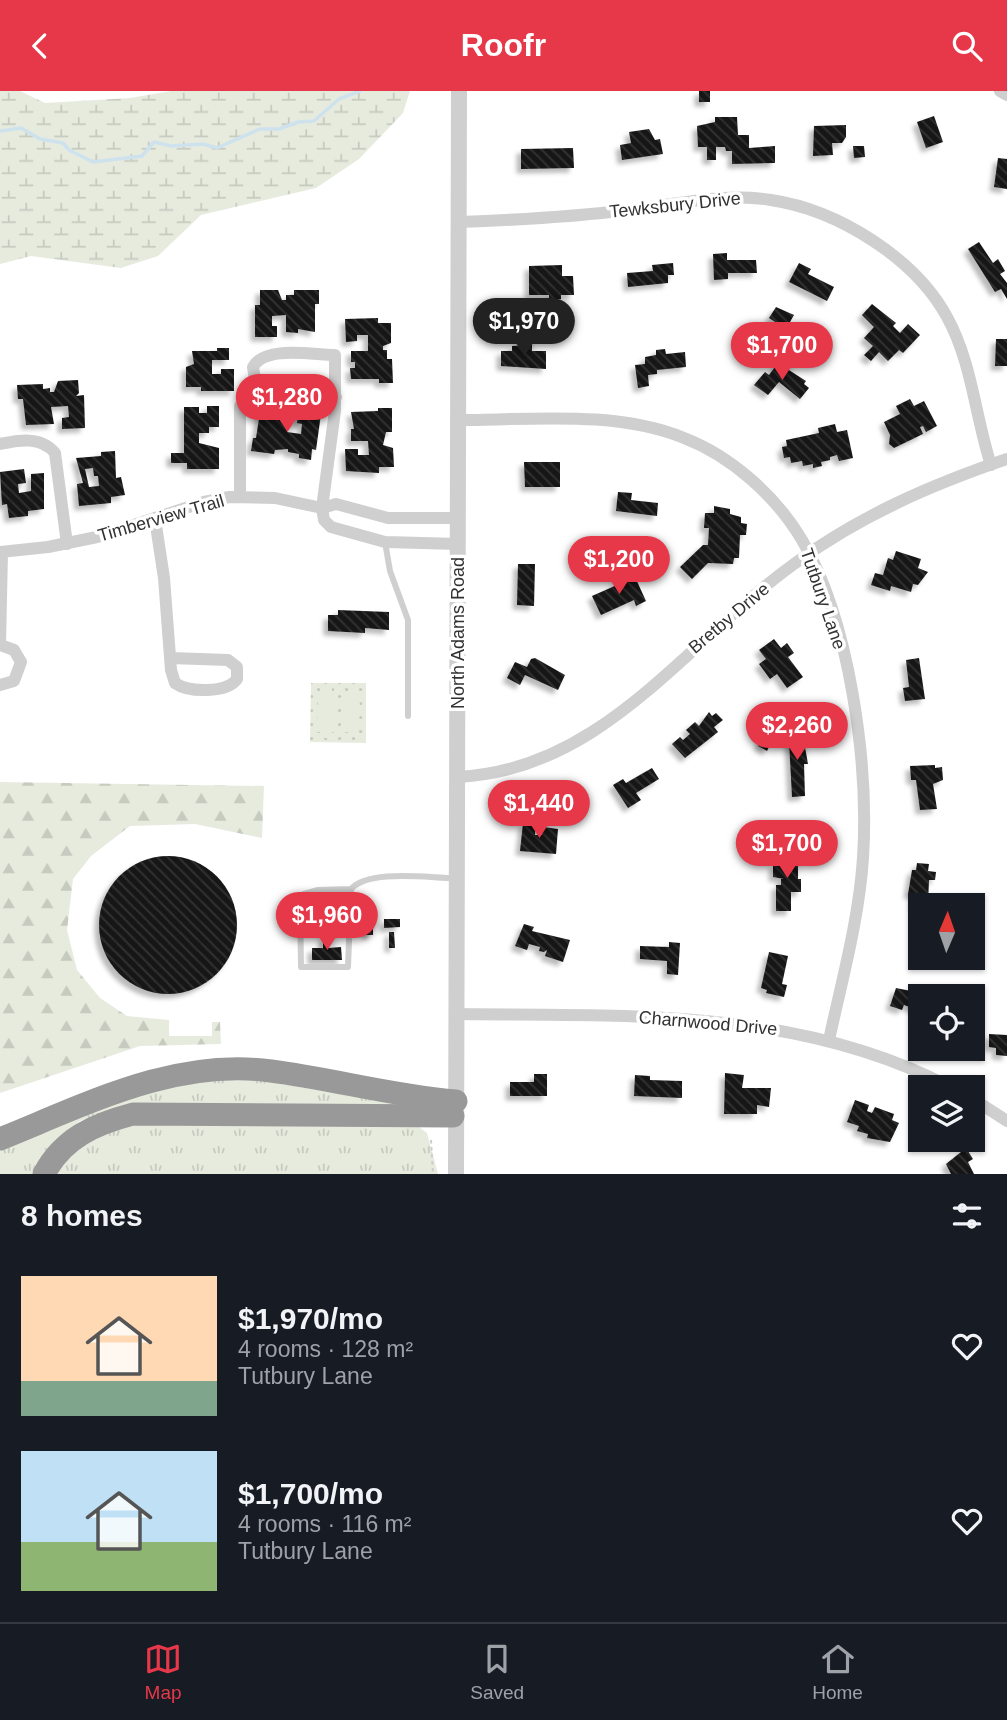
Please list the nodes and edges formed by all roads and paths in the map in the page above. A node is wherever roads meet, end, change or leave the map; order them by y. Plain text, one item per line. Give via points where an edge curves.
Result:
1 (459, 91) edge
2 (1000, 91) edge
3 (1007, 95) edge
4 (459, 222) junction
5 (335, 397) junction
6 (240, 407) dead end
7 (459, 420) junction
8 (0, 444) edge
9 (1007, 459) edge
10 (991, 465) junction
11 (240, 497) junction
12 (321, 508) junction
13 (459, 518) junction
14 (155, 519) junction
15 (385, 542) junction
16 (67, 544) junction
17 (459, 544) junction
18 (1, 552) edge
19 (809, 553) junction
20 (0, 645) edge
21 (170, 658) junction
22 (0, 685) edge
23 (408, 716) dead end
24 (457, 777) junction
25 (457, 878) junction
26 (351, 890) junction
27 (456, 1014) junction
28 (829, 1040) junction
29 (924, 1075) edge
30 (985, 1107) edge
31 (456, 1109) junction
32 (1007, 1121) edge
33 (0, 1139) edge
34 (431, 1140) dead end
35 (44, 1174) edge
36 (433, 1174) edge
37 (456, 1174) edge

1 - 4 street, North Adams Road
2 - 3 street
4 - 7 street, North Adams Road
4 - 10 street, Tewksbury Drive via 574,216 744,197 785,202 823,215 892,257 937,300 961,347
5 - 5 street via 335,355 270,355 258,359 253,367 255,380 268,389
5 - 12 street
6 - 11 street
7 - 13 street, North Adams Road
7 - 19 street, Tutbury Lane via 629,423 685,438 718,455 755,485 801,537
8 - 16 street via 36,441 55,453
9 - 10 street, Bretby Drive
10 - 19 street, Bretby Drive via 881,509
11 - 12 street, Timberview Trail via 275,498
11 - 14 street, Timberview Trail via 204,502
12 - 13 street, Timberview Trail via 336,504 388,518
12 - 15 street via 331,527
13 - 17 street, North Adams Road
14 - 16 street, Timberview Trail
14 - 21 street
15 - 17 street
15 - 23 lane via 408,620
16 - 18 street, Timberview Trail
17 - 24 street, North Adams Road
18 - 20 street
19 - 24 street, Bretby Drive via 600,729 521,766
19 - 28 street, Tutbury Lane via 844,659 858,732 864,803 860,885
20 - 22 street via 14,650 20,669 14,681
21 - 21 street via 172,677 180,687 229,687 237,679 237,667 228,660
24 - 25 street, North Adams Road
25 - 26 lane via 381,877 357,883
25 - 27 street, North Adams Road
26 - 26 lane via 348,967 301,967 300,903 304,894
27 - 28 street, Charnwood Drive via 716,1020
27 - 31 street, North Adams Road
28 - 29 street, Charnwood Drive
30 - 32 street
31 - 33 highway via 270,1071 186,1072 108,1095
31 - 35 highway via 132,1114 90,1127 74,1138
31 - 37 street, North Adams Road
34 - 36 path

